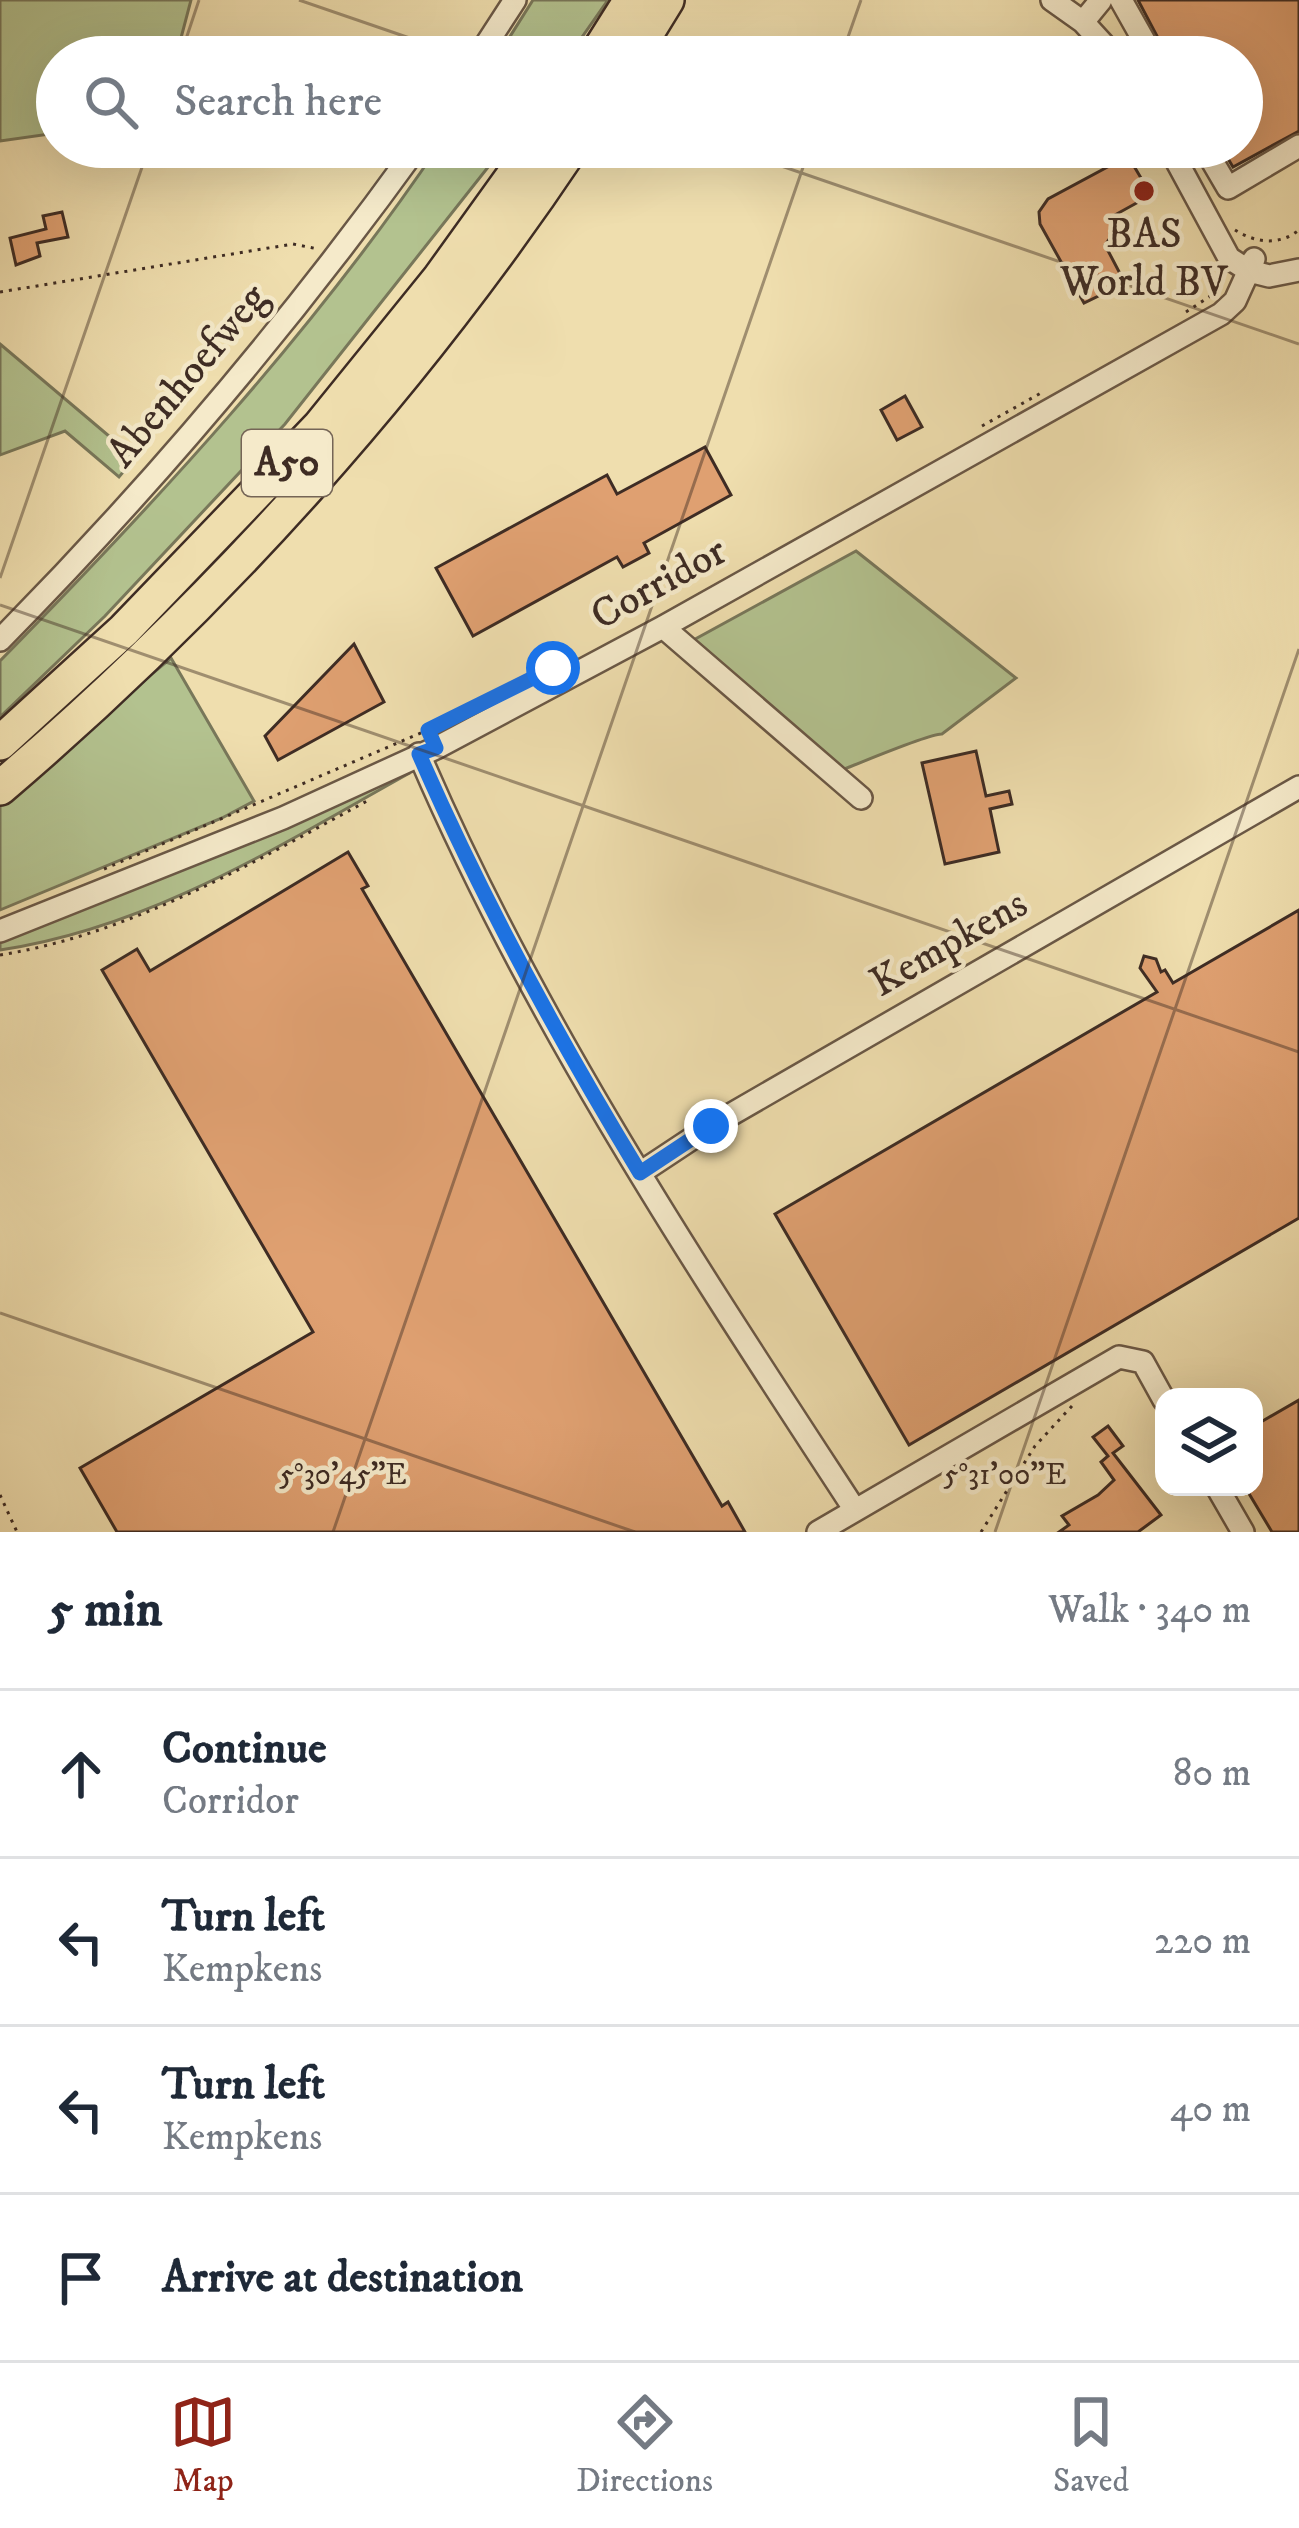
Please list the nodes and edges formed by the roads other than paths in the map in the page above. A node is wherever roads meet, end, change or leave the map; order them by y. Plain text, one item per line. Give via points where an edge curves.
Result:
1 (515, 0) edge
2 (632, 0) edge
3 (667, 0) edge
4 (682, 0) edge
5 (1052, 0) edge
6 (1101, 0) edge
7 (1121, 0) edge
8 (1083, 22) junction
9 (492, 36) edge
10 (609, 36) edge
11 (645, 36) edge
12 (649, 36) edge
13 (1096, 36) edge
14 (1141, 36) edge
15 (1299, 146) edge
16 (1263, 167) edge
17 (401, 168) edge
18 (519, 168) edge
19 (557, 168) edge
20 (1181, 168) edge
21 (1216, 168) edge
22 (1262, 168) edge
23 (1299, 255) edge
24 (1250, 256) junction
25 (1299, 271) edge
26 (663, 627) junction
27 (0, 640) edge
28 (433, 738) junction
29 (0, 743) edge
30 (1299, 787) edge
31 (0, 788) edge
32 (861, 798) dead end
33 (0, 931) edge
34 (640, 1173) junction
35 (1157, 1388) edge
36 (1222, 1496) edge
37 (856, 1510) junction
38 (818, 1532) edge
39 (1244, 1532) edge

1 - 9 street
2 - 10 highway
3 - 11 highway
4 - 12 highway
5 - 8 street
6 - 8 street
7 - 14 street
8 - 13 street
15 - 16 street
17 - 27 street, Abenhoefweg via 218,405
18 - 29 highway, A50 via 320,426 124,630
19 - 31 highway, A50 via 470,289 293,503 126,674
20 - 24 street via 1220,236
21 - 22 street via 1228,188
23 - 24 street via 1280,262
24 - 25 street via 1274,276
24 - 26 street, Corridor via 1221,314
26 - 28 street, Corridor
26 - 32 street
28 - 33 street, Corridor via 283,818
28 - 34 street via 487,902
30 - 34 street, Kempkens
34 - 37 street
35 - 37 street via 1143,1362 1119,1357
36 - 39 street
37 - 38 street

